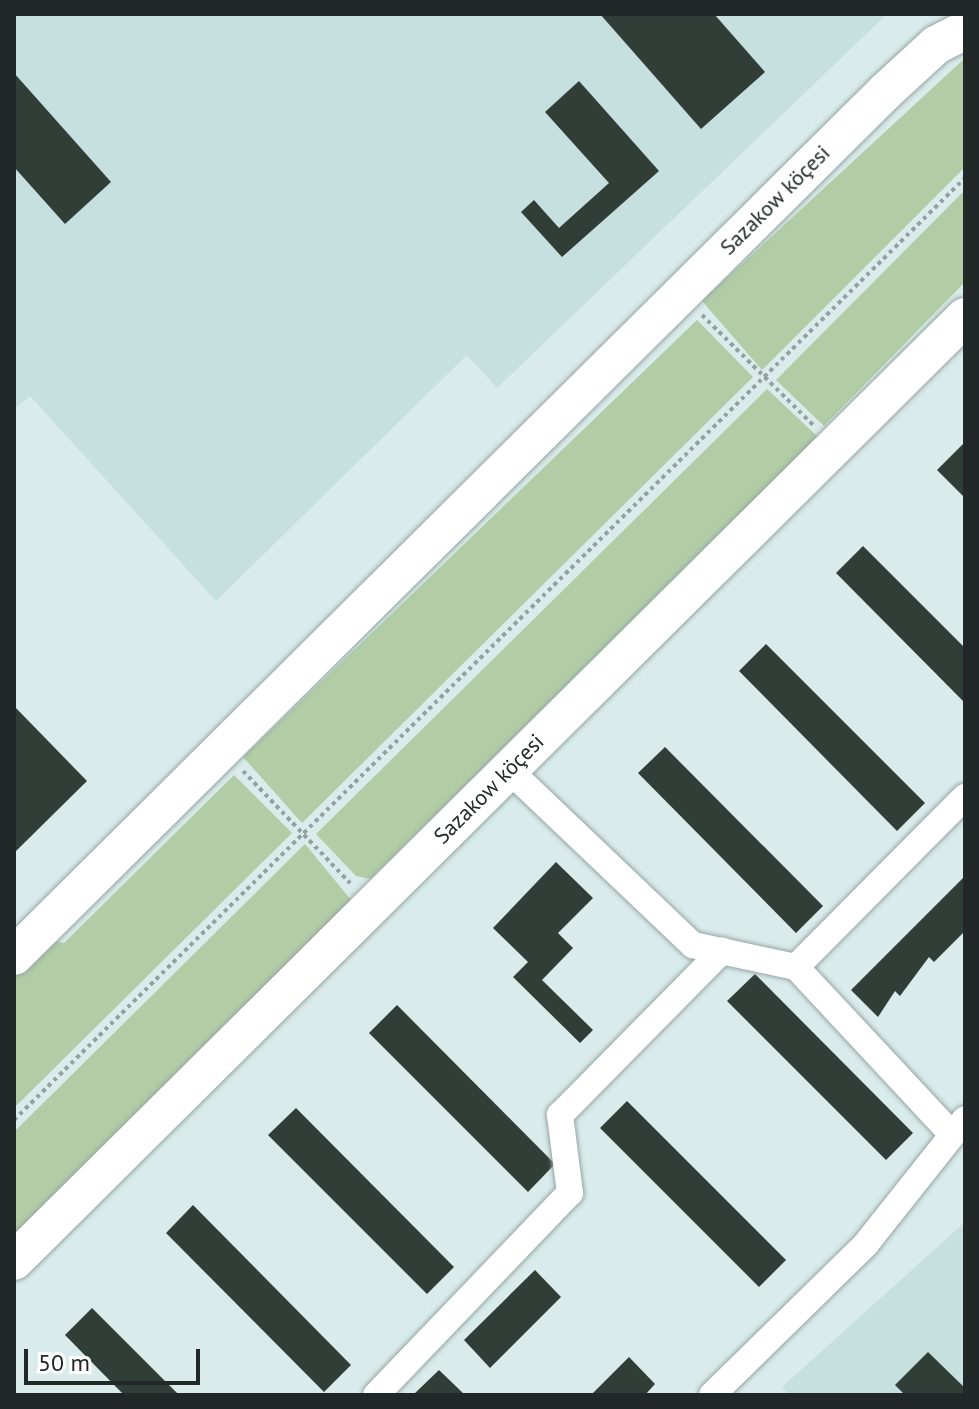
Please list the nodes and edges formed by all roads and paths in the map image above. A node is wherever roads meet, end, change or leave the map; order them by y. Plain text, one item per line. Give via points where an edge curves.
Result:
1 (965, 30) edge
2 (965, 178) edge
3 (698, 310) dead end
4 (965, 317) edge
5 (763, 379) junction
6 (819, 432) dead end
7 (239, 766) dead end
8 (509, 770) junction
9 (965, 797) edge
10 (302, 834) junction
11 (356, 889) dead end
12 (722, 951) junction
13 (14, 956) edge
14 (796, 967) junction
15 (14, 1120) edge
16 (958, 1126) edge
17 (14, 1261) edge
18 (376, 1395) edge
19 (712, 1395) edge

1 - 13 main road, Sazakow köçesi via 936,45 886,91
2 - 5 path
3 - 5 path
4 - 8 main road, Sazakow köçesi
5 - 6 path
5 - 10 path
7 - 10 path
8 - 12 street via 693,945
8 - 17 main road, Sazakow köçesi
9 - 14 street
10 - 11 path
10 - 15 path
12 - 14 street
12 - 18 street via 560,1115 570,1193
14 - 16 street
16 - 19 street via 866,1244

